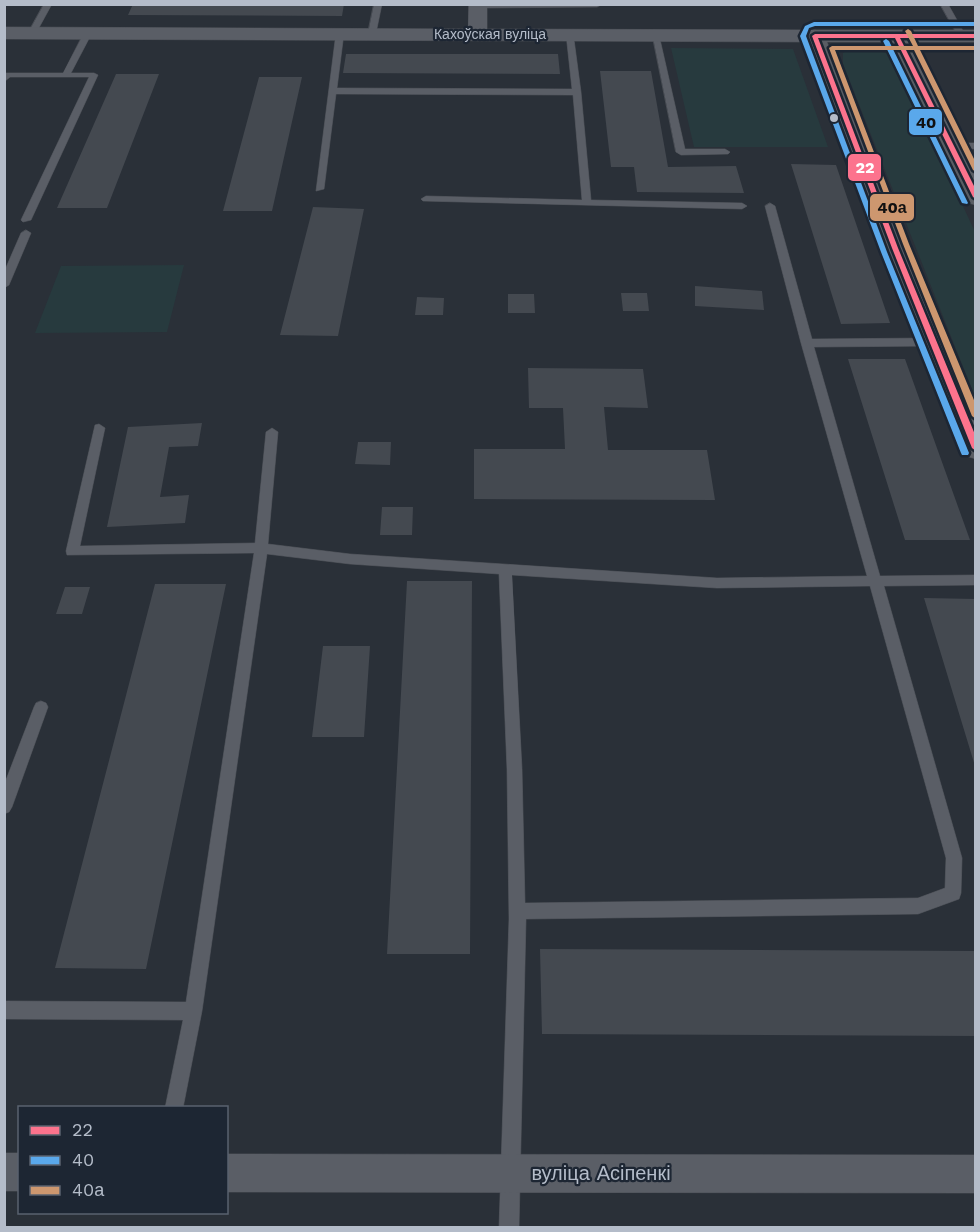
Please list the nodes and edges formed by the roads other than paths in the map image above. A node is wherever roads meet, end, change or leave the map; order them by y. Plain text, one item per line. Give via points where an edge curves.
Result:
1 (48, 4) edge
2 (378, 4) edge
3 (944, 4) edge
4 (478, 5) edge
5 (597, 5) edge
6 (4, 33) edge
7 (32, 33) junction
8 (88, 33) junction
9 (340, 33) junction
10 (372, 33) junction
11 (477, 34) junction
12 (570, 34) junction
13 (655, 35) junction
14 (815, 36) junction
15 (897, 36) junction
16 (969, 36) edge
17 (66, 75) junction
18 (4, 80) edge
19 (334, 91) junction
20 (578, 92) junction
21 (951, 146) junction
22 (975, 146) edge
23 (725, 152) dead end
24 (319, 189) dead end
25 (975, 198) edge
26 (426, 199) dead end
27 (587, 203) junction
28 (742, 206) dead end
29 (770, 206) dead end
30 (26, 220) dead end
31 (26, 233) dead end
32 (4, 285) edge
33 (933, 342) junction
34 (806, 343) junction
35 (99, 428) dead end
36 (272, 432) dead end
37 (975, 449) edge
38 (261, 548) junction
39 (505, 569) junction
40 (975, 580) edge
41 (877, 583) junction
42 (41, 707) dead end
43 (4, 807) edge
44 (518, 911) junction
45 (4, 1010) edge
46 (193, 1011) junction
47 (174, 1106) edge
48 (228, 1173) edge
49 (508, 1174) junction
50 (975, 1174) edge
51 (509, 1227) edge

1 - 7 lane
2 - 10 lane
3 - 16 lane
4 - 5 lane
4 - 11 street
6 - 7 street, Кахоўская вуліца
7 - 8 street, Кахоўская вуліца
8 - 9 street, Кахоўская вуліца
8 - 17 lane
9 - 10 street, Кахоўская вуліца
9 - 19 lane
10 - 11 street, Кахоўская вуліца
11 - 12 street, Кахоўская вуліца
12 - 13 street, Кахоўская вуліца
12 - 20 lane
13 - 14 street, Кахоўская вуліца
13 - 23 lane via 681,152
14 - 15 main road, Кахоўская вуліца
14 - 33 main road
15 - 16 main road, Кахоўская вуліца
15 - 21 main road
17 - 18 lane via 7,75
17 - 30 lane via 94,75
19 - 20 lane
19 - 24 lane
20 - 27 lane
21 - 22 lane
21 - 25 main road
26 - 27 lane
27 - 28 lane
29 - 34 lane
31 - 32 lane
33 - 34 lane
33 - 37 main road
34 - 41 lane
35 - 38 lane via 72,551
36 - 38 lane
38 - 39 lane via 350,559
38 - 46 lane
39 - 41 lane via 717,583
39 - 44 lane
40 - 41 lane
41 - 44 lane via 954,858 953,893 918,906
42 - 43 lane
44 - 49 lane
45 - 46 lane
46 - 47 lane
48 - 49 street, вуліца Асіпенкі
49 - 50 street, вуліца Асіпенкі
49 - 51 lane

